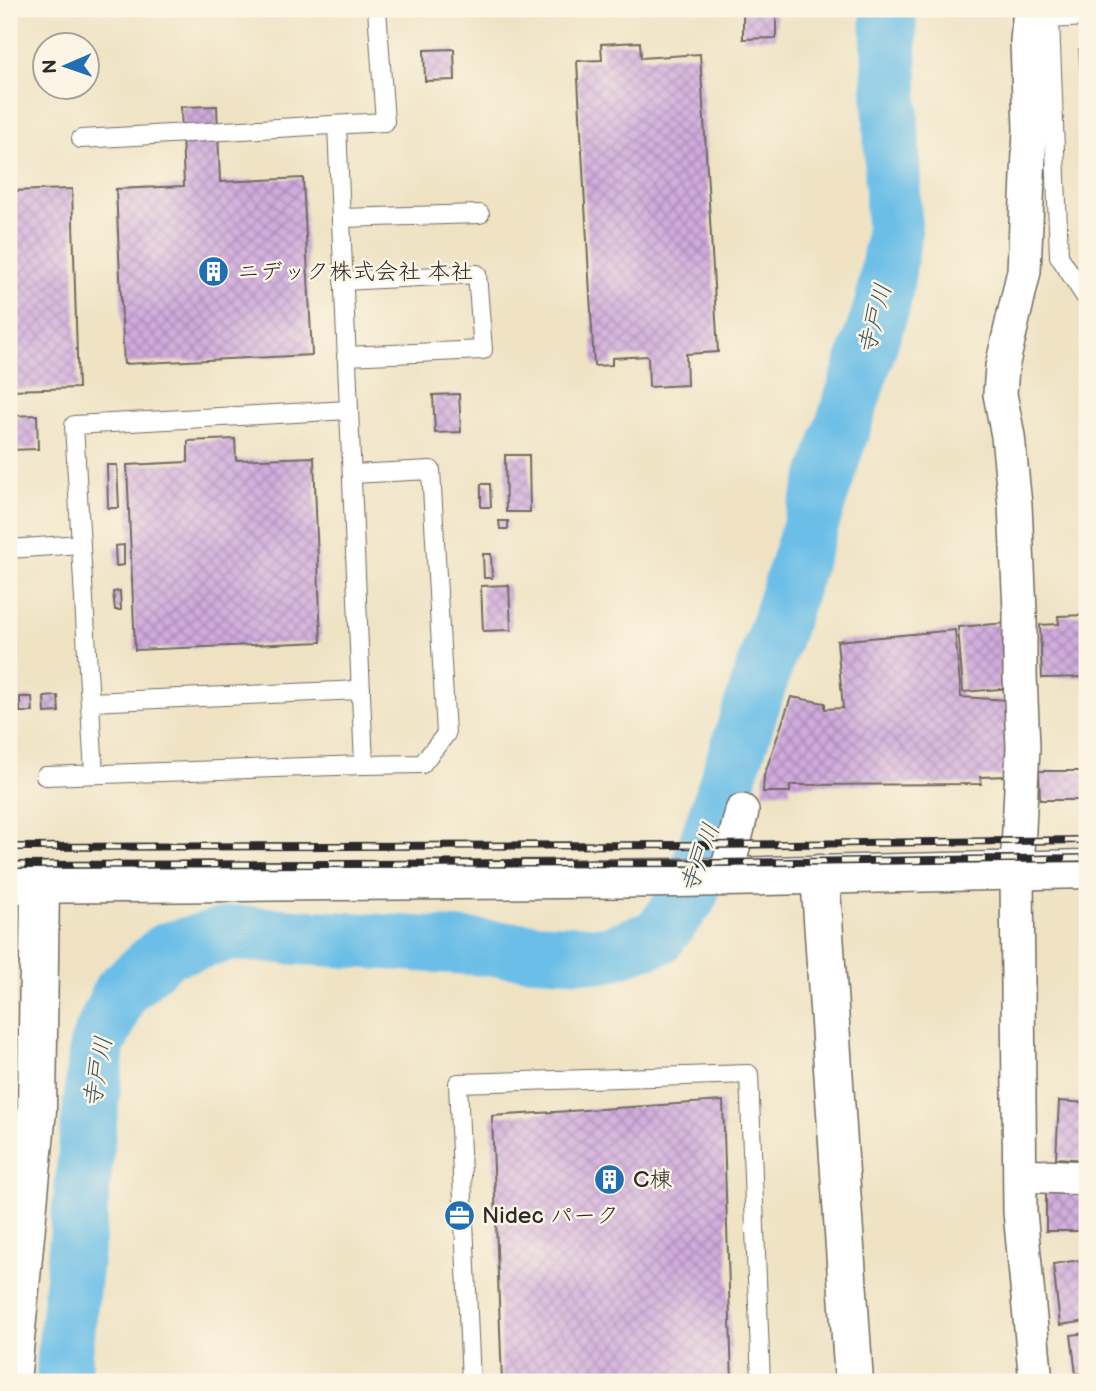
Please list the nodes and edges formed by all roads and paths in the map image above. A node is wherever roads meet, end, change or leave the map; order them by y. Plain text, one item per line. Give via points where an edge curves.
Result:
1 (377, 9) edge
2 (1030, 9) edge
3 (1087, 17) edge
4 (337, 125) junction
5 (81, 139) dead end
6 (480, 214) dead end
7 (341, 218) junction
8 (343, 281) junction
9 (1087, 294) edge
10 (346, 356) junction
11 (349, 410) junction
12 (352, 474) junction
13 (81, 544) junction
14 (9, 549) edge
15 (361, 690) junction
16 (90, 702) junction
17 (364, 765) junction
18 (94, 774) junction
19 (45, 776) dead end
20 (742, 811) dead end
21 (1087, 869) edge
22 (1017, 871) junction
23 (820, 874) junction
24 (704, 877) junction
25 (25, 884) edge
26 (1021, 1175) junction
27 (1087, 1178) edge
28 (11, 1382) edge
29 (471, 1382) edge
30 (761, 1382) edge
31 (854, 1382) edge
32 (1037, 1382) edge

1 - 4 lane via 385,122
2 - 22 street via 1024,271 1000,394 1015,505 1020,611 1023,747
3 - 9 lane via 1050,19 1059,256
4 - 5 lane
4 - 7 lane
6 - 7 lane
7 - 8 lane
8 - 10 lane
8 - 10 lane via 477,274 483,349
10 - 11 lane
11 - 12 lane
11 - 13 lane via 74,425
12 - 15 lane
12 - 17 lane via 431,470 446,734 422,764
13 - 14 lane
13 - 16 lane
15 - 16 lane
15 - 17 lane
16 - 18 lane
17 - 18 lane
18 - 19 lane
20 - 24 street
21 - 22 street
22 - 23 street
22 - 26 street
23 - 24 street
23 - 31 street
24 - 25 street
25 - 28 street via 37,1110
26 - 27 street
26 - 32 street via 1020,1212
29 - 30 lane via 458,1083 748,1074

